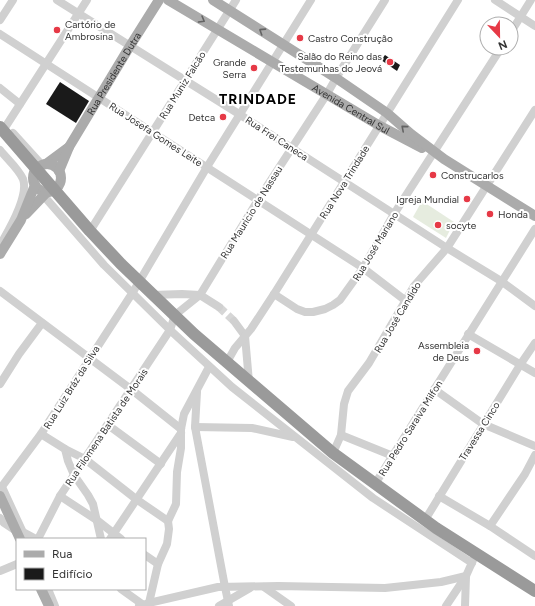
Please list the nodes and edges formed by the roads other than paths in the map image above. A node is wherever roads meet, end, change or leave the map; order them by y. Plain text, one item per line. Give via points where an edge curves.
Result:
1 (13, 0) edge
2 (57, 0) edge
3 (87, 0) edge
4 (159, 0) edge
5 (168, 0) edge
6 (213, 0) edge
7 (236, 0) edge
8 (311, 0) edge
9 (385, 0) edge
10 (458, 0) edge
11 (494, 0) edge
12 (531, 0) edge
13 (229, 10) junction
14 (78, 14) junction
15 (521, 16) junction
16 (519, 19) edge
17 (0, 20) edge
18 (535, 26) edge
19 (217, 29) junction
20 (0, 34) edge
21 (282, 44) junction
22 (130, 46) junction
23 (496, 56) edge
24 (272, 61) junction
25 (47, 64) junction
26 (336, 78) junction
27 (185, 80) junction
28 (0, 88) edge
29 (327, 94) junction
30 (99, 97) junction
31 (20, 104) junction
32 (535, 110) edge
33 (387, 113) junction
34 (239, 114) junction
35 (380, 126) junction
36 (2, 128) edge
37 (152, 132) junction
38 (69, 147) junction
39 (291, 148) junction
40 (0, 150) edge
41 (434, 153) junction
42 (41, 166) junction
43 (207, 167) junction
44 (59, 171) junction
45 (344, 182) junction
46 (35, 185) junction
47 (486, 186) junction
48 (48, 192) junction
49 (258, 200) junction
50 (394, 214) junction
51 (535, 216) edge
52 (21, 220) junction
53 (535, 229) edge
54 (90, 231) junction
55 (6, 232) edge
56 (311, 235) junction
57 (0, 245) edge
58 (447, 248) junction
59 (0, 254) edge
60 (363, 268) junction
61 (501, 281) junction
62 (136, 287) junction
63 (0, 291) edge
64 (274, 294) junction
65 (152, 295) junction
66 (200, 295) junction
67 (406, 301) junction
68 (535, 306) edge
69 (219, 307) tunnel mouth
70 (175, 315) junction
71 (234, 321) tunnel mouth
72 (42, 323) junction
73 (170, 330) junction
74 (468, 334) junction
75 (245, 336) junction
76 (535, 343) edge
77 (90, 358) junction
78 (227, 362) junction
79 (520, 365) junction
80 (209, 366) junction
81 (535, 373) edge
82 (249, 382) junction
83 (0, 384) edge
84 (198, 388) junction
85 (434, 389) junction
86 (132, 390) junction
87 (483, 424) junction
88 (108, 425) junction
89 (195, 427) junction
90 (181, 431) junction
91 (42, 434) junction
92 (341, 435) junction
93 (295, 437) junction
94 (535, 446) edge
95 (65, 449) junction
96 (333, 453) junction
97 (535, 455) edge
98 (393, 456) junction
99 (85, 459) junction
100 (161, 464) junction
101 (74, 475) junction
102 (374, 484) junction
103 (1, 491) edge
104 (60, 496) junction
105 (439, 496) junction
106 (136, 499) junction
107 (425, 520) junction
108 (2, 521) edge
109 (98, 521) junction
110 (168, 521) junction
111 (490, 526) junction
112 (21, 535) edge
113 (112, 536) edge
114 (33, 538) edge
115 (38, 538) edge
116 (101, 538) edge
117 (146, 556) edge
118 (535, 556) edge
119 (474, 559) junction
120 (16, 564) edge
121 (158, 564) junction
122 (0, 571) edge
123 (466, 576) junction
124 (225, 587) junction
125 (251, 587) junction
126 (264, 587) junction
127 (41, 590) edge
128 (48, 590) edge
129 (123, 590) edge
130 (535, 591) edge
131 (229, 603) edge
132 (144, 604) edge
133 (48, 606) edge
134 (55, 606) edge
135 (219, 606) edge
136 (291, 606) edge
137 (446, 606) edge
138 (465, 606) edge

1 - 17 street
2 - 14 street, Rua Frei Caneca
3 - 14 street
4 - 22 main road, Rua Presidente Dutra
5 -> 19 main road, Avenida Central Sul
6 - 13 main road, Avenida Central Sul
7 - 13 street, Rua Muniz Falcão
8 - 21 street, Rua Luiz Bráz da Silva
9 - 26 street, Rua Mauricio de Nassau
10 - 33 street, Rua Nova Trindade
11 - 15 street
12 - 15 street
13 - 19 street, Rua Muniz Falcão
21 -> 13 main road, Avenida Central Sul
14 - 22 street, Rua Frei Caneca
14 - 25 street
15 - 16 street
15 - 18 street
19 - 24 main road, Avenida Central Sul
19 - 27 street, Rua Muniz Falcão
20 - 25 street, Rua Josefa Gomes Leite
21 - 24 street, Rua Luiz Bráz da Silva
21 - 26 main road, Avenida Central Sul
22 - 27 street, Rua Frei Caneca
22 - 30 main road, Rua Presidente Dutra
23 - 41 street, Rua José Mariano
24 - 29 main road, Avenida Central Sul
24 - 34 street, Rua Luiz Bráz da Silva
25 - 30 street, Rua Josefa Gomes Leite
25 - 31 street
26 - 29 street, Rua Mauricio de Nassau
26 - 33 main road, Avenida Central Sul
27 - 34 street, Rua Frei Caneca
27 - 37 street, Rua Muniz Falcão
28 - 31 street
29 - 35 main road, Avenida Central Sul
29 - 39 street, Rua Mauricio de Nassau
30 - 37 street, Rua Josefa Gomes Leite
30 - 38 main road, Rua Presidente Dutra
31 - 36 street
32 - 47 street, Rua José Candido
33 - 35 street, Rua Nova Trindade
41 -> 33 main road, Avenida Central Sul
34 - 39 street, Rua Frei Caneca
34 - 43 street, Rua Luiz Bráz da Silva
35 - 41 main road, Avenida Central Sul
35 - 45 street, Rua Nova Trindade
36 - 42 highway
37 - 43 street, Rua Josefa Gomes Leite
37 - 54 street, Rua Muniz Falcão
38 - 42 main road
38 - 44 main road
39 - 45 street, Rua Frei Caneca
39 - 49 street, Rua Mauricio de Nassau
40 - 55 street via 22,178 24,192
41 - 47 main road
41 - 50 street, Rua José Mariano
42 - 44 main road via 54,165
42 - 46 main road via 33,176
42 - 48 highway
43 - 49 street, Rua Josefa Gomes Leite
43 - 62 street, Rua Luiz Bráz da Silva
44 - 48 main road via 60,181
45 - 50 street, Rua Frei Caneca
45 - 56 street, Rua Nova Trindade
46 - 48 main road
46 - 52 main road
47 - 51 main road
47 - 58 street, Rua José Candido
48 - 52 main road
48 - 54 highway
48 - 62 street via 104,265
49 - 56 street, Rua Josefa Gomes Leite
49 - 66 street, Rua Mauricio de Nassau
50 - 58 street, Rua Frei Caneca
50 - 60 street, Rua José Mariano
52 - 55 main road
53 - 61 street, Rua Pedro Saraiva Milfon
54 - 62 highway
55 - 57 street
55 - 59 main road
56 - 60 street, Rua Josefa Gomes Leite
56 - 64 street, Rua Nova Trindade
58 - 61 street, Rua Frei Caneca
58 - 67 street, Rua José Candido via 414,286
60 - 64 street, Rua José Mariano via 340,300 325,309 305,312
60 - 67 street, Rua Josefa Gomes Leite
61 - 68 street, Rua Frei Caneca
61 - 74 street, Rua Pedro Saraiva Milfon
62 - 65 highway
62 - 73 street
62 - 77 street, Rua Luiz Bráz da Silva
63 - 72 street
64 - 75 street, Rua Nova Trindade
65 - 66 street
65 - 70 highway
66 - 69 street
66 - 70 street, Rua Mauricio de Nassau
67 - 92 street, Rua José Candido via 369,363 348,391
70 - 73 street, Rua Filomena Batista de Morais
70 - 78 highway
71 - 75 street
72 - 77 street
72 - 83 street
73 - 80 street
73 - 86 street, Rua Filomena Batista de Morais
74 - 79 street
74 - 85 street, Rua Pedro Saraiva Milfon
75 - 78 street, Rua Nova Trindade
75 - 82 street
76 - 79 street, Travessa Cinco
77 - 86 street
77 - 91 street, Rua Luiz Bráz da Silva
78 - 82 highway
79 - 81 street
79 - 87 street, Travessa Cinco
80 - 84 street
80 - 93 street via 243,397
82 - 96 highway
84 - 89 street
84 - 90 street via 186,409
85 - 87 street
85 - 98 street, Rua Pedro Saraiva Milfon
86 - 88 street, Rua Filomena Batista de Morais
86 - 90 street
87 - 94 street
87 - 105 street, Travessa Cinco
88 - 99 street, Rua Filomena Batista de Morais
88 - 100 street
89 - 93 street via 252,428
89 - 124 street
90 - 100 street
90 - 110 street via 176,504
91 - 95 street
91 - 103 street, Rua Luiz Bráz da Silva
92 - 96 street, Rua José Candido
92 - 98 street
93 - 119 street via 373,498
95 - 99 street
95 - 101 street
96 - 102 highway
97 - 111 street
98 - 102 street, Rua Pedro Saraiva Milfon
99 - 101 street, Rua Filomena Batista de Morais
99 - 106 street
100 - 106 street
101 - 104 street, Rua Filomena Batista de Morais
101 - 109 street via 91,500
102 - 107 highway
103 - 112 main road
104 - 109 street
104 - 115 street, Rua Filomena Batista de Morais
105 - 107 street, Travessa Cinco
105 - 111 street
106 - 110 street
106 - 113 street
107 - 119 highway
108 - 112 street
109 - 113 street
109 - 116 street
110 - 121 street via 167,544
111 - 118 street
112 - 114 street
117 - 121 street
119 - 123 street
119 - 130 highway
120 - 122 street
121 - 132 street
123 - 126 street via 442,582 385,588
123 - 137 street
123 - 138 street
124 - 125 street
124 - 131 street
124 - 132 street
125 - 126 street
125 - 131 street
126 - 136 street
127 - 133 main road
128 - 134 street
129 - 132 street
131 - 135 street

